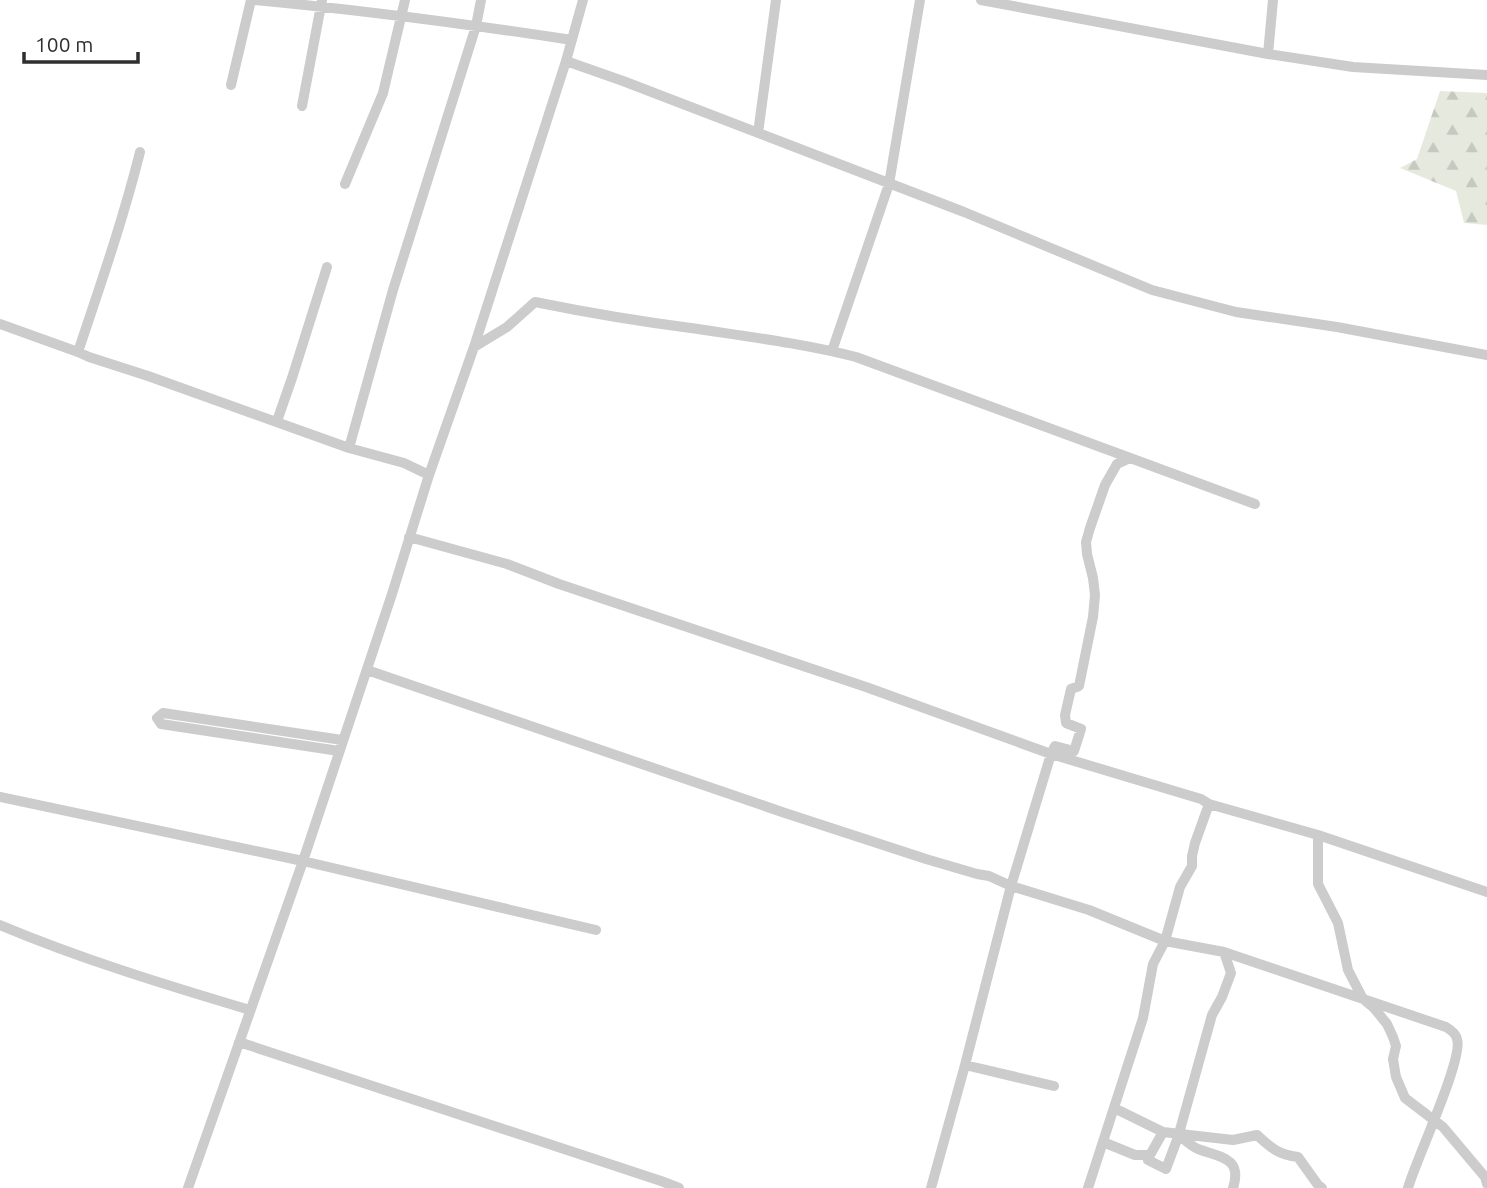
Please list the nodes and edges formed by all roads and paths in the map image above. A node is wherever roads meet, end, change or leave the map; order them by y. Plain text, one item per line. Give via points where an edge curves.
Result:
1 (253, 0) edge
2 (405, 0) edge
3 (481, 0) edge
4 (583, 0) edge
5 (776, 0) edge
6 (920, 0) edge
7 (981, 0) edge
8 (1273, 0) edge
9 (321, 3) edge
10 (401, 17) junction
11 (476, 26) junction
12 (572, 40) junction
13 (1268, 54) junction
14 (566, 61) junction
15 (1487, 75) edge
16 (231, 85) dead end
17 (302, 106) dead end
18 (758, 133) junction
19 (140, 152) dead end
20 (345, 184) dead end
21 (889, 184) junction
22 (327, 267) dead end
23 (0, 324) edge
24 (474, 347) junction
25 (832, 351) junction
26 (78, 352) junction
27 (1487, 355) edge
28 (277, 421) junction
29 (349, 448) junction
30 (1130, 458) junction
31 (429, 475) junction
32 (1255, 505) dead end
33 (409, 537) junction
34 (366, 670) junction
35 (342, 740) junction
36 (339, 751) junction
37 (1051, 754) junction
38 (0, 797) edge
39 (1209, 804) junction
40 (1318, 835) junction
41 (303, 861) junction
42 (1011, 887) junction
43 (1487, 892) edge
44 (0, 925) edge
45 (596, 930) dead end
46 (1165, 941) junction
47 (1224, 953) junction
48 (1363, 999) junction
49 (250, 1010) junction
50 (239, 1042) junction
51 (965, 1065) junction
52 (1054, 1086) dead end
53 (1114, 1108) junction
54 (1434, 1121) junction
55 (1163, 1132) junction
56 (1179, 1135) junction
57 (1103, 1142) junction
58 (1150, 1155) junction
59 (1486, 1179) edge
60 (662, 1184) edge
61 (188, 1188) edge
62 (679, 1188) edge
63 (931, 1188) edge
64 (1088, 1188) edge
65 (1233, 1188) edge
66 (1322, 1188) edge
67 (1408, 1188) edge

1 - 9 street
1 - 16 street
2 - 10 street
3 - 11 street
4 - 12 street
5 - 18 street
6 - 21 street
7 - 13 street
8 - 13 street
9 - 10 street
9 - 17 street
10 - 11 street
10 - 20 street via 383,93
11 - 12 street
11 - 29 street
12 - 14 street
13 - 15 street via 1353,67
14 - 18 street
14 - 24 street
18 - 21 street
19 - 26 street
21 - 25 street
21 - 27 street via 1152,290 1236,312
22 - 28 street
23 - 26 street
24 - 25 street via 535,302
24 - 31 street
25 - 30 street
26 - 28 street
28 - 29 street
29 - 31 street
30 - 32 street
30 - 37 street via 1117,464 1109,478 1086,542 1095,595 1093,617 1079,686 1072,689 1065,715 1066,723 1081,729 1074,751 1055,746
31 - 33 street
33 - 34 street
33 - 37 street via 507,564
34 - 35 street
34 - 42 street
35 - 36 street
35 - 36 street via 163,713 158,718 161,724
36 - 41 street
37 - 39 street
37 - 42 street
38 - 41 street
39 - 40 street
39 - 46 street
40 - 43 street
40 - 48 street via 1318,884 1338,923 1348,970
41 - 45 street
41 - 49 street
42 - 46 street via 1089,910
42 - 51 street
44 - 49 street via 104,965
46 - 47 street
46 - 53 street via 1153,964 1143,1018
47 - 48 street
47 - 56 street via 1231,973 1212,1015
48 - 54 street via 1393,1037 1396,1077 1405,1098
48 - 54 street via 1454,1033 1456,1056
49 - 50 street
50 - 60 street
50 - 61 street
51 - 52 street
51 - 63 street
53 - 55 street
53 - 57 street
54 - 59 street
54 - 67 street
55 - 56 street
55 - 58 street
56 - 58 street via 1166,1169 1149,1160
56 - 65 street via 1196,1148 1229,1160 1236,1179
56 - 66 street via 1233,1140 1257,1135 1283,1155 1298,1157
57 - 58 street via 1135,1155
57 - 64 street
60 - 62 street

